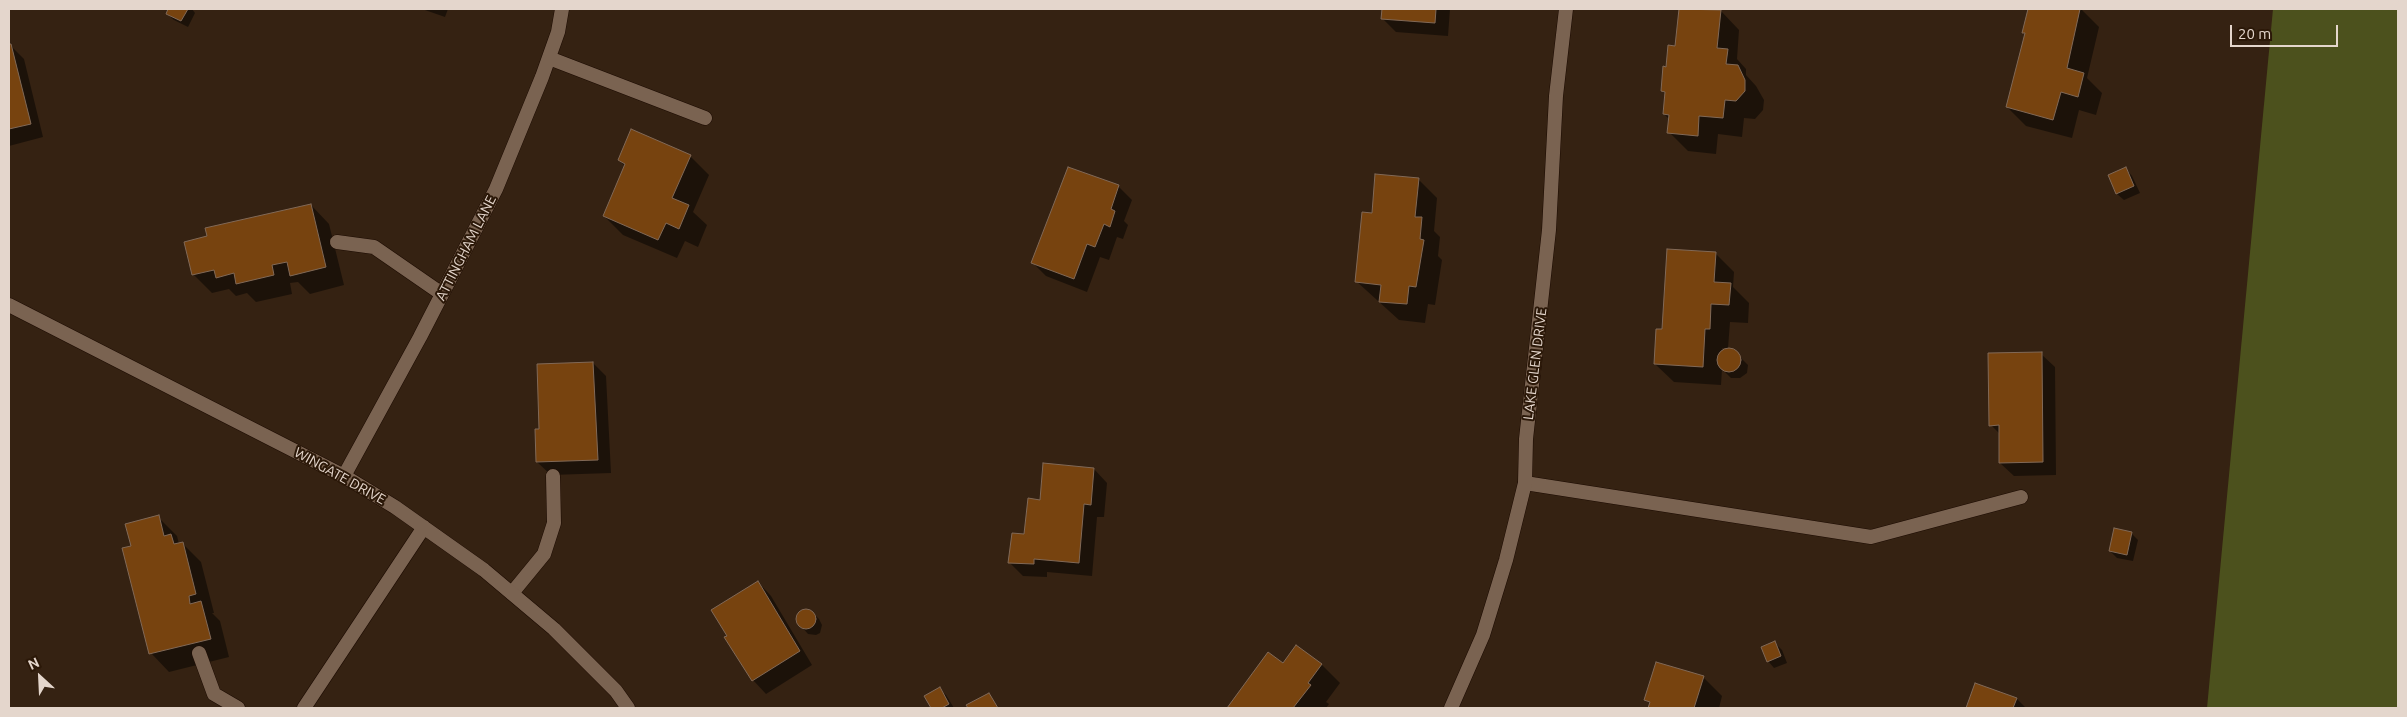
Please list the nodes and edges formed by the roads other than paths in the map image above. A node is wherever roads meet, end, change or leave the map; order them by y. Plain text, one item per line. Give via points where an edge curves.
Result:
1 (562, 9) edge
2 (1566, 9) edge
3 (549, 58) junction
4 (705, 118) dead end
5 (337, 242) dead end
6 (442, 294) junction
7 (9, 305) edge
8 (344, 476) junction
9 (553, 476) dead end
10 (1525, 483) junction
11 (2021, 497) dead end
12 (424, 527) junction
13 (512, 593) junction
14 (199, 653) dead end
15 (238, 708) edge
16 (304, 708) edge
17 (628, 708) edge
18 (1451, 708) edge

1 - 3 street, ATTINGHAM LANE
2 - 10 street, LAKE GLEN DRIVE via 1556,96 1549,230 1526,439
3 - 4 street
3 - 6 street, ATTINGHAM LANE via 496,189
5 - 6 street via 374,247
6 - 8 street, ATTINGHAM LANE
7 - 8 street, WINGATE DRIVE
8 - 12 street, WINGATE DRIVE
9 - 13 street via 554,524 544,554
10 - 11 street via 1871,537
10 - 18 street, LAKE GLEN DRIVE via 1483,635
12 - 13 street, WINGATE DRIVE
12 - 16 street
13 - 17 street, WINGATE DRIVE via 554,629 616,691
14 - 15 street via 214,694

